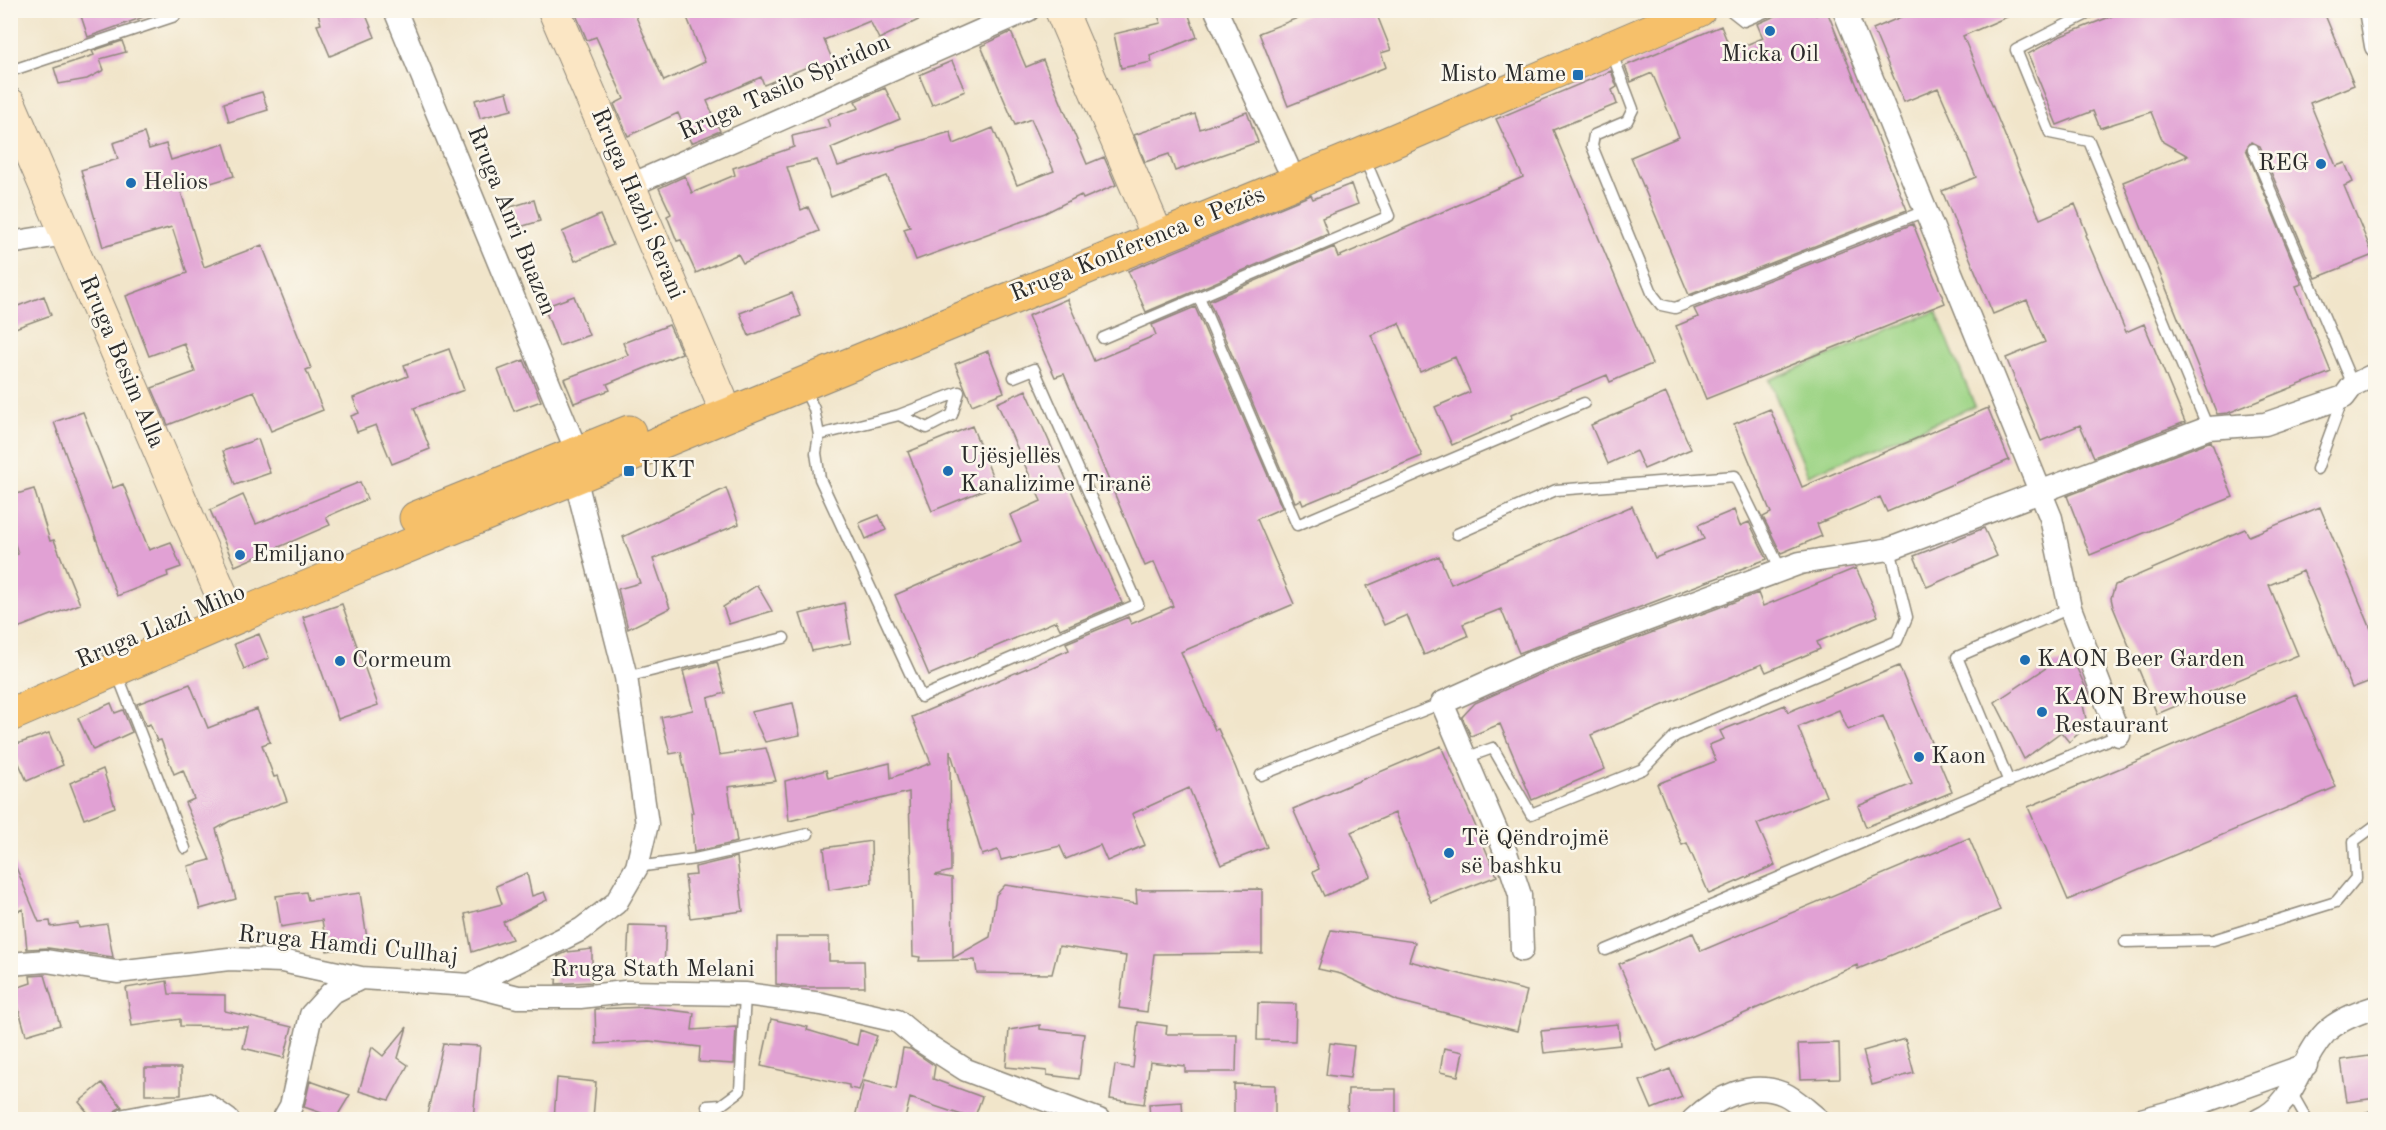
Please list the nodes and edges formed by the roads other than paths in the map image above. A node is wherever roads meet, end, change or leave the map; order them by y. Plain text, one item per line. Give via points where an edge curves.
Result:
1 (396, 10) edge
2 (554, 10) edge
3 (1028, 10) edge
4 (1061, 10) edge
5 (1216, 10) edge
6 (1699, 10) edge
7 (1730, 10) edge
8 (1770, 10) edge
9 (1871, 10) edge
10 (2370, 10) edge
11 (1657, 12) edge
12 (2091, 12) edge
13 (1846, 15) edge
14 (175, 16) dead end
15 (2376, 46) edge
16 (1609, 48) junction
17 (10, 71) edge
18 (10, 104) edge
19 (2253, 149) dead end
20 (1363, 154) junction
21 (1287, 165) junction
22 (629, 186) junction
23 (1925, 211) junction
24 (1155, 229) junction
25 (66, 234) junction
26 (10, 243) edge
27 (1199, 297) junction
28 (1103, 338) dead end
29 (2376, 374) edge
30 (1014, 377) dead end
31 (802, 383) junction
32 (2348, 391) junction
33 (720, 397) junction
34 (1584, 403) dead end
35 (899, 415) junction
36 (2208, 428) junction
37 (819, 435) junction
38 (576, 464) junction
39 (2317, 469) dead end
40 (2040, 490) junction
41 (1457, 534) dead end
42 (1890, 549) junction
43 (1781, 570) junction
44 (2070, 608) junction
45 (227, 610) junction
46 (784, 638) dead end
47 (112, 660) junction
48 (626, 677) junction
49 (10, 690) edge
50 (1442, 703) junction
51 (10, 715) edge
52 (2119, 735) joint
53 (1465, 758) junction
54 (1261, 775) dead end
55 (2009, 782) junction
56 (2376, 825) edge
57 (808, 834) dead end
58 (184, 848) dead end
59 (637, 867) junction
60 (2125, 942) dead end
61 (1522, 950) dead end
62 (1606, 950) dead end
63 (10, 964) edge
64 (361, 978) junction
65 (470, 985) junction
66 (745, 994) junction
67 (2376, 1007) edge
68 (2306, 1065) junction
69 (2291, 1092) junction
70 (707, 1106) dead end
71 (2376, 1115) edge
72 (125, 1119) edge
73 (228, 1119) edge
74 (284, 1119) edge
75 (1099, 1119) edge
76 (1693, 1119) edge
77 (1819, 1119) edge
78 (2141, 1119) edge
79 (2259, 1119) edge
80 (2307, 1119) edge
81 (2361, 1119) edge

1 - 38 street, Rruga Anri Buazen
2 - 22 street, Rruga Hazbi Serani
3 - 22 street, Rruga Tasilo Spiridon
4 - 24 street
5 - 21 street
6 - 16 main road, Rruga Konferenca e Pezës
7 - 8 lane via 1744,21
9 - 13 lane
10 - 15 street
11 - 21 main road, Rruga Konferenca e Pezës
12 - 36 lane via 2016,50 2050,133 2089,141
13 - 23 street
14 - 17 lane
16 - 20 main road, Rruga Konferenca e Pezës
16 - 23 lane via 1633,109 1627,121 1594,135 1592,146 1660,305 1675,308
18 - 25 street, Rruga Besim Alla
19 - 32 lane
20 - 24 main road, Rruga Konferenca e Pezës
20 - 27 lane via 1389,216
21 - 24 main road, Rruga Konferenca e Pezës
22 - 33 street, Rruga Hazbi Serani
23 - 40 street
24 - 31 main road, Rruga Konferenca e Pezës
24 - 33 main road, Rruga Konferenca e Pezës
25 - 26 street
25 - 45 street, Rruga Besim Alla
27 - 28 lane
27 - 34 lane via 1297,525
29 - 32 street
30 - 37 lane via 1034,369 1138,604 921,698 820,479 816,453
31 - 37 lane via 814,410
31 - 38 main road, Rruga Konferenca e Pezës
32 - 36 street via 2265,424
32 - 39 lane
33 - 38 main road, Rruga Konferenca e Pezës
35 - 35 lane via 929,404 959,392 952,415 927,428
35 - 37 lane
36 - 40 street
38 - 45 main road, Rruga Llazi Miho
38 - 48 street, Rruga Hamdi Cullhaj
40 - 42 street
40 - 44 street via 2051,518
41 - 43 lane via 1556,490 1736,476
42 - 43 street via 1800,563
42 - 53 lane via 1907,617 1897,641 1675,736 1643,769 1531,814 1493,748
43 - 50 street via 1533,662
44 - 52 street
44 - 55 lane via 1957,657
45 - 47 main road, Rruga Llazi Miho
46 - 48 lane
47 - 49 main road, Rruga Llazi Miho
47 - 51 main road, Rruga Llazi Miho
47 - 58 lane
48 - 59 street, Rruga Hamdi Cullhaj via 646,824
50 - 53 street
50 - 54 lane
52 - 55 lane
53 - 61 street via 1520,895
55 - 62 lane
56 - 60 lane via 2354,842 2356,878 2336,902 2213,940
57 - 59 lane
59 - 65 street, Rruga Hamdi Cullhaj via 616,903 582,929
63 - 64 street, Rruga Hamdi Cullhaj via 46,961 117,972 240,960 282,962
64 - 65 street, Rruga Hamdi Cullhaj
64 - 74 street via 331,993 311,1015 291,1106
65 - 66 street, Rruga Stath Melani via 518,997 625,992
66 - 70 lane via 740,1091 721,1105
66 - 75 street, Rruga Stath Melani via 822,1004 897,1021 966,1070
67 - 68 street via 2326,1032
68 - 69 street
68 - 78 street via 2186,1108
69 - 79 street via 2272,1114
69 - 80 lane
71 - 81 lane
72 - 73 street via 207,1105
76 - 77 street via 1732,1092 1764,1089 1785,1094

